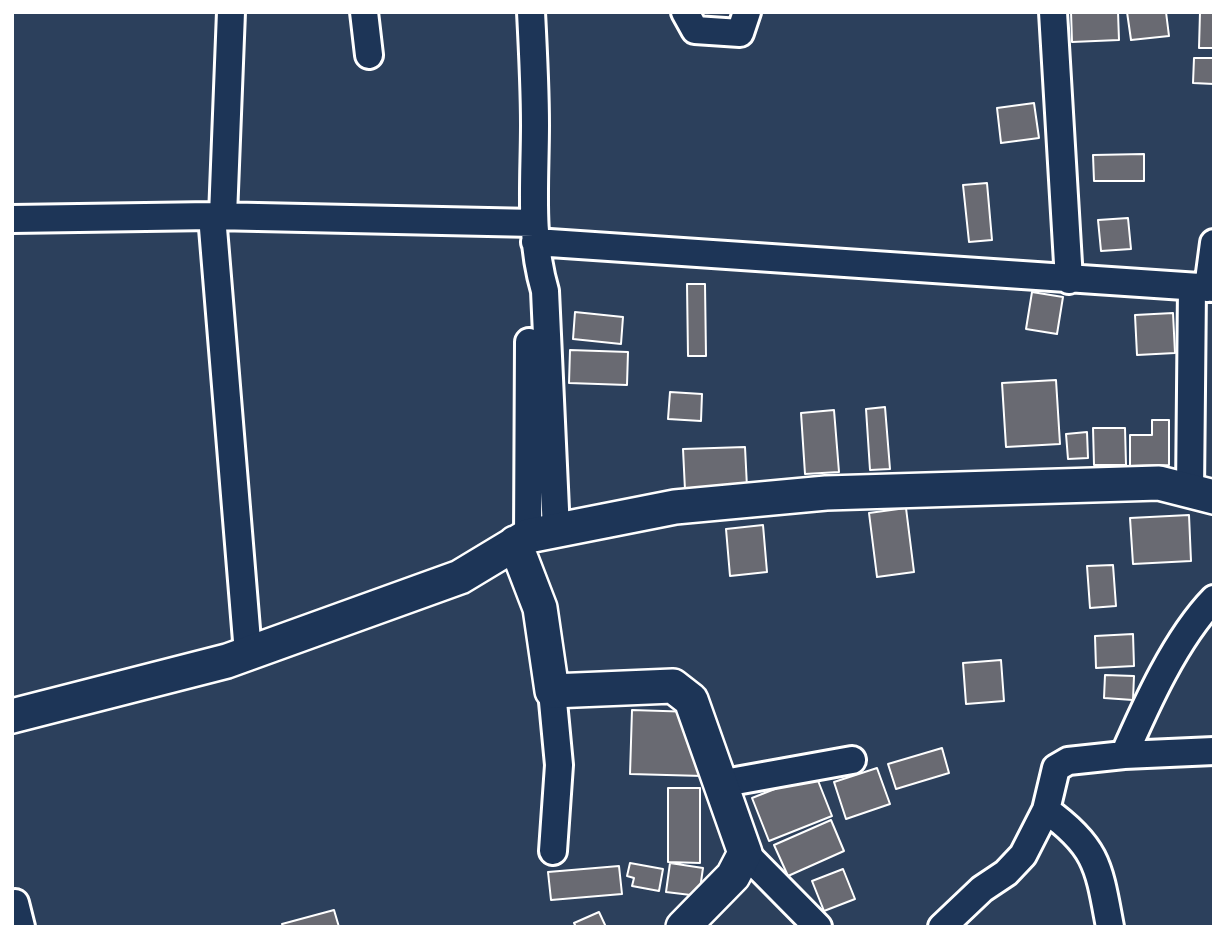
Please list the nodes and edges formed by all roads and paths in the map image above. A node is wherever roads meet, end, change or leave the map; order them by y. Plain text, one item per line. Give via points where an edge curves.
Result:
1 (231, 12) edge
2 (364, 12) edge
3 (531, 12) edge
4 (685, 12) edge
5 (747, 12) edge
6 (1052, 12) edge
7 (369, 55) dead end
8 (218, 216) junction
9 (12, 219) edge
10 (535, 243) junction
11 (1214, 243) edge
12 (1069, 280) junction
13 (1204, 288) edge
14 (1202, 494) edge
15 (533, 537) junction
16 (1214, 599) edge
17 (248, 653) junction
18 (552, 691) junction
19 (12, 716) edge
20 (1214, 751) edge
21 (1124, 755) junction
22 (852, 761) dead end
23 (719, 784) junction
24 (1046, 810) junction
25 (553, 852) dead end
26 (745, 853) junction
27 (683, 927) edge
28 (818, 927) edge
29 (942, 927) edge
30 (1110, 927) edge

1 - 8 street
2 - 7 street
3 - 10 street
4 - 5 street via 695,30 732,35 744,27
6 - 12 street
8 - 9 street
8 - 10 street
8 - 17 street
10 - 12 street
10 - 15 street via 545,291
11 - 13 street
12 - 13 street
13 - 14 street
14 - 15 main road via 1159,483 826,493 675,507
15 - 17 main road via 460,577
15 - 18 main road
16 - 21 street via 1151,697
17 - 19 main road
18 - 23 main road via 673,686 682,691 691,700
18 - 25 street via 559,765
20 - 21 street
21 - 24 street via 1068,761 1056,768
22 - 23 street
23 - 26 main road
24 - 29 street via 1023,855
24 - 30 street via 1084,841 1096,861
26 - 27 main road via 733,876
26 - 28 street

